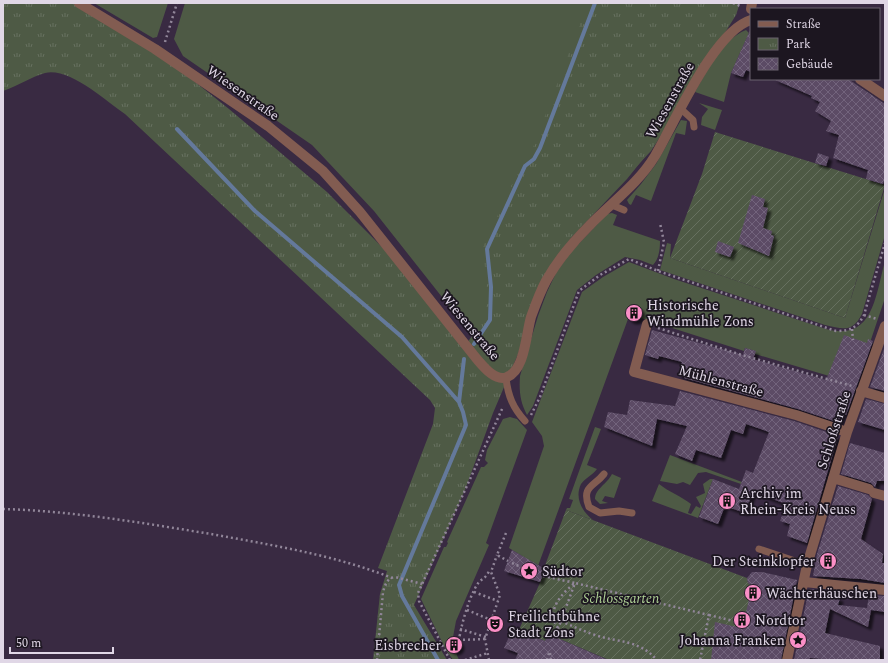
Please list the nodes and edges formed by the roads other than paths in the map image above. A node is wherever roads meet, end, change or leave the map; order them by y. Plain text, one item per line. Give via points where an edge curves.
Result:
1 (79, 3) edge
2 (750, 20) edge
3 (861, 80) edge
4 (885, 96) edge
5 (681, 109) junction
6 (694, 127) dead end
7 (612, 205) junction
8 (624, 210) dead end
9 (881, 323) edge
10 (647, 324) road end
11 (506, 378) junction
12 (862, 390) junction
13 (885, 398) edge
14 (525, 421) road end
15 (847, 432) junction
16 (604, 474) dead end
17 (833, 478) junction
18 (885, 496) edge
19 (632, 513) dead end
20 (759, 549) dead end
21 (807, 565) junction
22 (804, 582) junction
23 (885, 590) edge
24 (786, 660) edge

1 - 11 street, Wiesenstraße via 162,54 268,126 323,171 360,212 476,358 496,377
2 - 5 street, Wiesenstraße via 743,22 728,35 712,56
3 - 4 street
5 - 6 lane via 693,120
5 - 7 street, Wiesenstraße via 654,157 637,180
7 - 8 lane
7 - 11 street, Wiesenstraße via 589,225 546,281 532,317 522,356 515,372
9 - 12 street, Schloßstraße
10 - 15 street, Mühlenstraße via 634,372 796,415
11 - 14 lane via 509,396
12 - 13 street
12 - 15 street, Schloßstraße
15 - 17 street, Schloßstraße
16 - 19 lane via 589,486 586,493 589,507 600,513
17 - 18 street
17 - 21 street, Schloßstraße
20 - 21 lane
21 - 22 street, Schloßstraße
22 - 23 street
22 - 24 street, Schloßstraße

